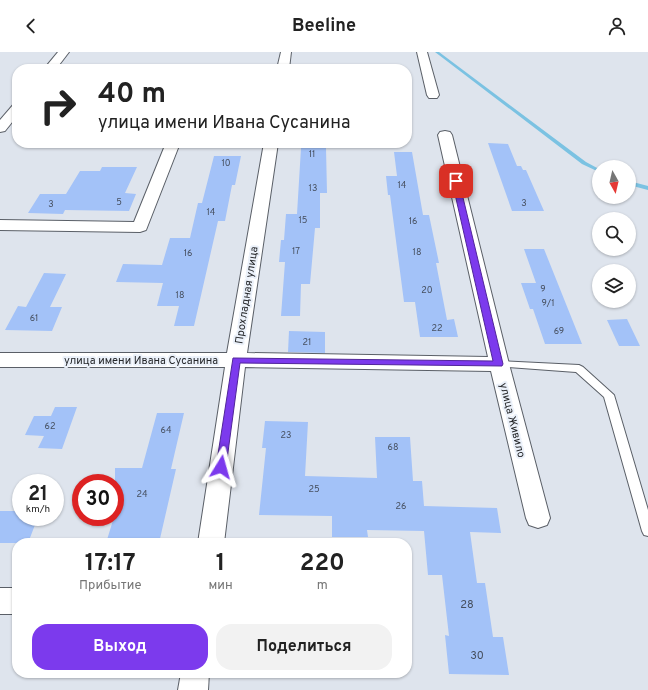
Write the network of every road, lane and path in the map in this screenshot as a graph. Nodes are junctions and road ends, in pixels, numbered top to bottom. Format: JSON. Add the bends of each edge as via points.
{"nodes":[{"id":1,"x":64,"y":52,"type":"edge"},
{"id":2,"x":286,"y":52,"type":"edge"},
{"id":3,"x":422,"y":52,"type":"edge"},
{"id":4,"x":54,"y":64,"type":"edge"},
{"id":5,"x":284,"y":64,"type":"edge"},
{"id":6,"x":433,"y":95,"type":"dead end"},
{"id":7,"x":12,"y":114,"type":"edge"},
{"id":8,"x":0,"y":128,"type":"edge"},
{"id":9,"x":445,"y":135,"type":"dead end"},
{"id":10,"x":171,"y":148,"type":"edge"},
{"id":11,"x":270,"y":148,"type":"edge"},
{"id":12,"x":0,"y":225,"type":"edge"},
{"id":13,"x":0,"y":360,"type":"edge"},
{"id":14,"x":236,"y":360,"type":"junction"},
{"id":15,"x":499,"y":364,"type":"junction"},
{"id":16,"x":538,"y":518,"type":"dead end"},
{"id":17,"x":648,"y":531,"type":"edge"},
{"id":18,"x":212,"y":538,"type":"edge"},
{"id":19,"x":0,"y":601,"type":"edge"},
{"id":20,"x":12,"y":601,"type":"edge"},
{"id":21,"x":194,"y":678,"type":"edge"},
{"id":22,"x":193,"y":690,"type":"edge"}],
"edges":[{"from":1,"to":4,"type":"street"},
{"from":2,"to":5,"type":"street"},
{"from":3,"to":6,"type":"street"},
{"from":7,"to":8,"type":"street"},
{"from":9,"to":15,"type":"street","name":"улица Живило"},
{"from":10,"to":12,"type":"street","via":[[140,227]]},
{"from":11,"to":14,"type":"street","name":"Прохладная улица"},
{"from":13,"to":14,"type":"street","name":"улица имени Ивана Сусанина"},
{"from":14,"to":15,"type":"street","name":"улица имени Ивана Сусанина"},
{"from":14,"to":18,"type":"street","name":"Прохладная улица"},
{"from":15,"to":16,"type":"street","name":"улица Живило"},
{"from":15,"to":17,"type":"lane","via":[[579,369],[609,395]]},
{"from":19,"to":20,"type":"street"},
{"from":21,"to":22,"type":"street"}]}
